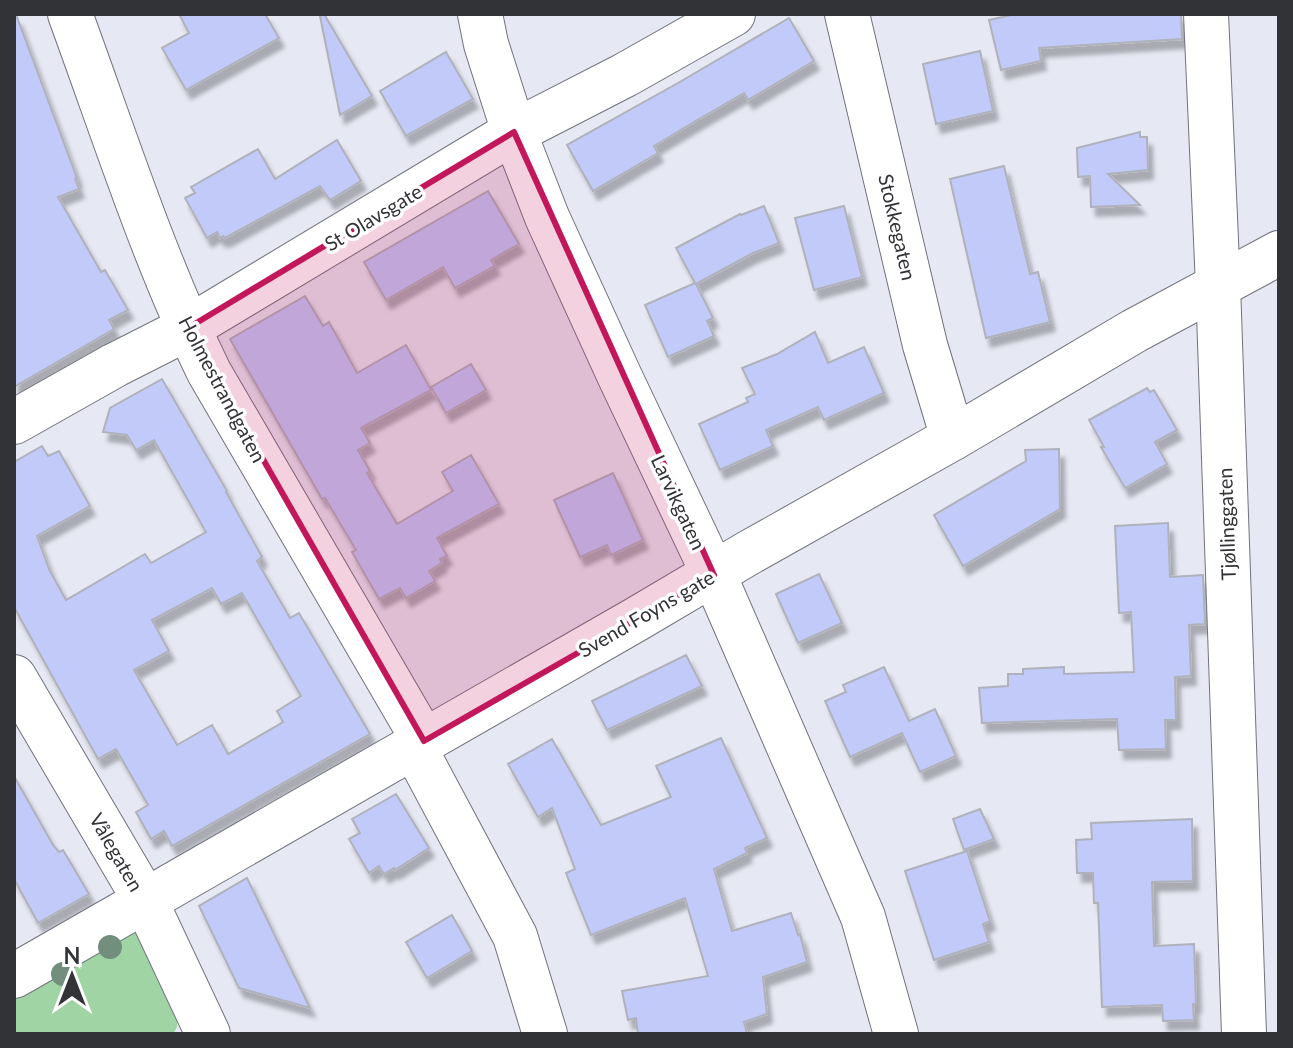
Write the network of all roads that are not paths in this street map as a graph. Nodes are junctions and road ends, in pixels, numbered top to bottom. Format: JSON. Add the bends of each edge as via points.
{"nodes":[{"id":1,"x":70,"y":14,"type":"edge"},
{"id":2,"x":480,"y":14,"type":"edge"},
{"id":3,"x":733,"y":14,"type":"edge"},
{"id":4,"x":847,"y":14,"type":"edge"},
{"id":5,"x":1206,"y":14,"type":"edge"},
{"id":6,"x":514,"y":132,"type":"junction"},
{"id":7,"x":1279,"y":253,"type":"edge"},
{"id":8,"x":1218,"y":285,"type":"junction"},
{"id":9,"x":188,"y":328,"type":"junction"},
{"id":10,"x":14,"y":422,"type":"edge"},
{"id":11,"x":953,"y":438,"type":"junction"},
{"id":12,"x":714,"y":575,"type":"junction"},
{"id":13,"x":14,"y":677,"type":"edge"},
{"id":14,"x":419,"y":744,"type":"junction"},
{"id":15,"x":145,"y":900,"type":"junction"},
{"id":16,"x":14,"y":976,"type":"edge"},
{"id":17,"x":208,"y":1034,"type":"edge"},
{"id":18,"x":545,"y":1034,"type":"edge"},
{"id":19,"x":896,"y":1034,"type":"edge"},
{"id":20,"x":1244,"y":1034,"type":"edge"}],
"edges":[{"from":1,"to":9,"type":"street","name":"Holmestrandgaten"},
{"from":2,"to":6,"type":"street","name":"Larvikgaten"},
{"from":3,"to":6,"type":"street","name":"St Olavsgate"},
{"from":4,"to":11,"type":"street","name":"Stokkegaten","via":[[925,345]]},
{"from":5,"to":8,"type":"street","name":"Tjøllinggaten"},
{"from":6,"to":9,"type":"street","name":"St Olavsgate"},
{"from":6,"to":12,"type":"street","name":"Larvikgaten","via":[[593,319]]},
{"from":7,"to":8,"type":"street","name":"Svend Foyns gate"},
{"from":8,"to":11,"type":"street","name":"Svend Foyns gate"},
{"from":8,"to":20,"type":"street","name":"Tjøllinggaten"},
{"from":9,"to":10,"type":"street","name":"St Olavsgate"},
{"from":9,"to":14,"type":"street","name":"Holmestrandgaten"},
{"from":11,"to":12,"type":"street","name":"Svend Foyns gate"},
{"from":12,"to":14,"type":"street","name":"Svend Foyns gate"},
{"from":12,"to":19,"type":"street","name":"Larvikgaten","via":[[863,917]]},
{"from":13,"to":15,"type":"street","name":"Vålegaten"},
{"from":14,"to":15,"type":"street","name":"Svend Foyns gate"},
{"from":14,"to":18,"type":"street","name":"Holmestrandgaten","via":[[515,936]]},
{"from":15,"to":16,"type":"street","name":"Svend Foyns gate"},
{"from":15,"to":17,"type":"street","name":"Vålegaten"}]}
